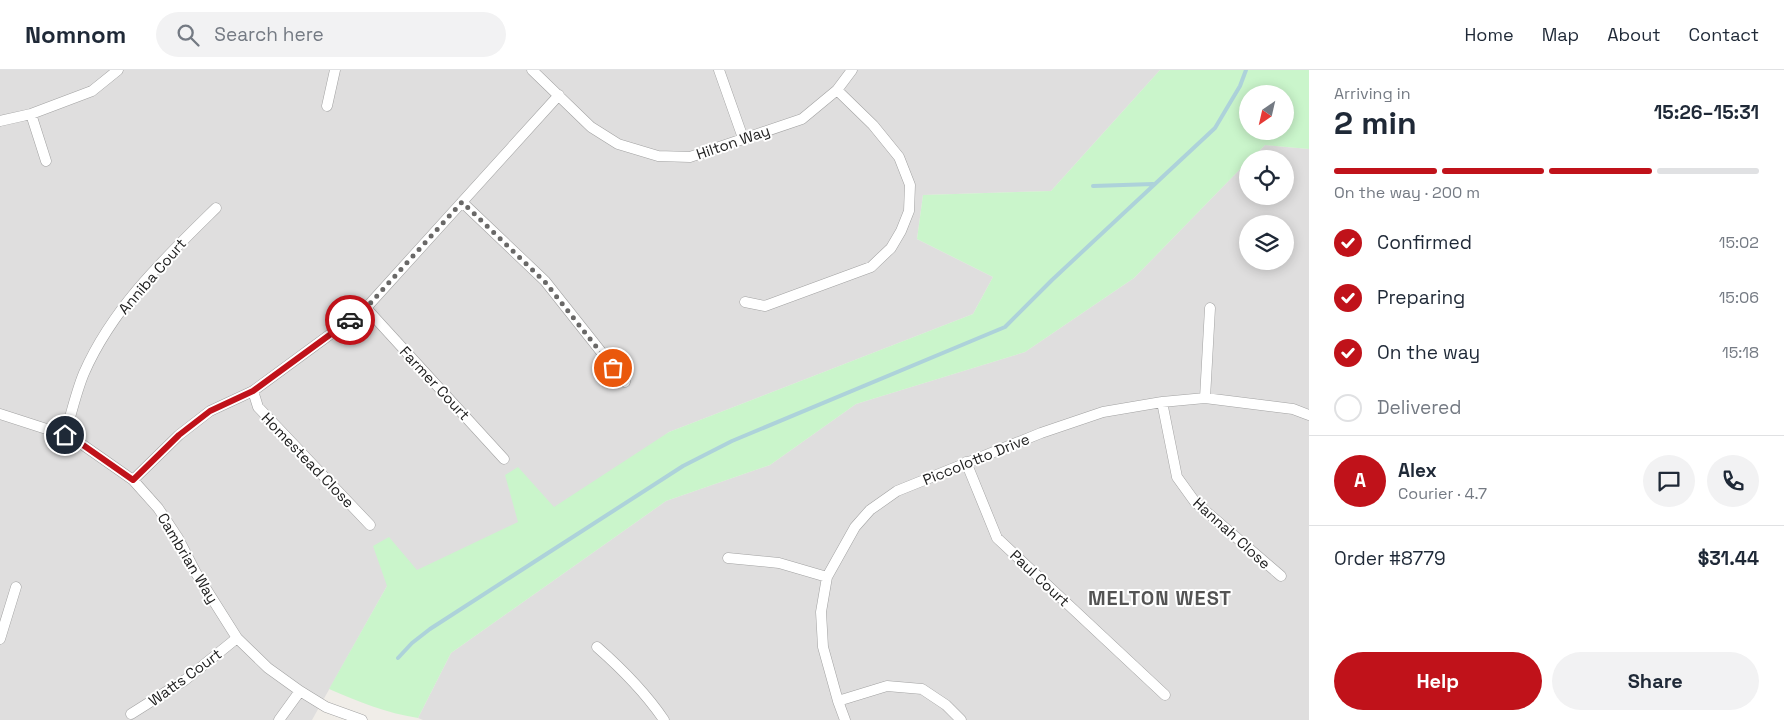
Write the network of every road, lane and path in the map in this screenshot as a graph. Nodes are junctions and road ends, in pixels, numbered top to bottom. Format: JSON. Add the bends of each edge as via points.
{"nodes":[{"id":1,"x":118,"y":70,"type":"edge"},
{"id":2,"x":335,"y":70,"type":"edge"},
{"id":3,"x":532,"y":70,"type":"edge"},
{"id":4,"x":719,"y":70,"type":"edge"},
{"id":5,"x":852,"y":70,"type":"edge"},
{"id":6,"x":837,"y":90,"type":"junction"},
{"id":7,"x":559,"y":95,"type":"junction"},
{"id":8,"x":327,"y":106,"type":"dead end"},
{"id":9,"x":31,"y":114,"type":"junction"},
{"id":10,"x":0,"y":121,"type":"edge"},
{"id":11,"x":742,"y":138,"type":"junction"},
{"id":12,"x":46,"y":162,"type":"dead end"},
{"id":13,"x":462,"y":202,"type":"junction"},
{"id":14,"x":216,"y":208,"type":"dead end"},
{"id":15,"x":745,"y":302,"type":"dead end"},
{"id":16,"x":366,"y":308,"type":"junction"},
{"id":17,"x":1210,"y":308,"type":"dead end"},
{"id":18,"x":625,"y":382,"type":"dead end"},
{"id":19,"x":253,"y":391,"type":"junction"},
{"id":20,"x":1205,"y":398,"type":"junction"},
{"id":21,"x":1162,"y":402,"type":"junction"},
{"id":22,"x":0,"y":414,"type":"edge"},
{"id":23,"x":1309,"y":415,"type":"edge"},
{"id":24,"x":65,"y":435,"type":"junction"},
{"id":25,"x":504,"y":458,"type":"dead end"},
{"id":26,"x":966,"y":462,"type":"junction"},
{"id":27,"x":133,"y":480,"type":"junction"},
{"id":28,"x":370,"y":524,"type":"dead end"},
{"id":29,"x":728,"y":558,"type":"dead end"},
{"id":30,"x":1281,"y":576,"type":"dead end"},
{"id":31,"x":827,"y":578,"type":"junction"},
{"id":32,"x":16,"y":587,"type":"dead end"},
{"id":33,"x":236,"y":638,"type":"junction"},
{"id":34,"x":0,"y":639,"type":"edge"},
{"id":35,"x":597,"y":647,"type":"dead end"},
{"id":36,"x":300,"y":692,"type":"junction"},
{"id":37,"x":1165,"y":694,"type":"dead end"},
{"id":38,"x":838,"y":701,"type":"junction"},
{"id":39,"x":132,"y":714,"type":"dead end"},
{"id":40,"x":279,"y":720,"type":"edge"},
{"id":41,"x":362,"y":720,"type":"edge"},
{"id":42,"x":664,"y":720,"type":"edge"},
{"id":43,"x":845,"y":720,"type":"edge"},
{"id":44,"x":962,"y":720,"type":"edge"}],
"edges":[{"from":1,"to":9,"type":"street","via":[[92,91]]},
{"from":2,"to":8,"type":"street"},
{"from":3,"to":7,"type":"street","name":"Hilton Way"},
{"from":4,"to":11,"type":"street"},
{"from":5,"to":6,"type":"street","name":"Hilton Way"},
{"from":6,"to":11,"type":"street","name":"Hilton Way","via":[[802,119]]},
{"from":6,"to":15,"type":"street","via":[[873,125],[899,157],[910,185],[909,210],[900,232],[891,248],[871,267],[765,306]]},
{"from":7,"to":11,"type":"street","name":"Hilton Way","via":[[591,127],[618,144],[658,156],[690,157]]},
{"from":7,"to":13,"type":"street"},
{"from":9,"to":10,"type":"street"},
{"from":9,"to":12,"type":"street"},
{"from":13,"to":16,"type":"street"},
{"from":13,"to":18,"type":"street","via":[[545,282]]},
{"from":14,"to":24,"type":"street","name":"Anniba Court","via":[[130,297],[110,326],[84,374]]},
{"from":16,"to":19,"type":"street"},
{"from":16,"to":25,"type":"street","name":"Farmer Court"},
{"from":17,"to":20,"type":"street"},
{"from":19,"to":27,"type":"street","via":[[210,411],[179,435]]},
{"from":19,"to":28,"type":"street","name":"Homestead Close","via":[[258,407]]},
{"from":20,"to":21,"type":"street","name":"Piccolotto Drive"},
{"from":20,"to":23,"type":"street","name":"Piccolotto Drive","via":[[1293,409]]},
{"from":21,"to":26,"type":"street","name":"Piccolotto Drive","via":[[1103,412]]},
{"from":21,"to":30,"type":"street","name":"Hannah Close","via":[[1177,477],[1195,502]]},
{"from":22,"to":24,"type":"street","name":"Cambrian Way"},
{"from":24,"to":27,"type":"street","name":"Cambrian Way"},
{"from":26,"to":31,"type":"street","name":"Piccolotto Drive","via":[[898,491],[870,510],[855,527]]},
{"from":26,"to":37,"type":"street","name":"Paul Court","via":[[997,538]]},
{"from":27,"to":33,"type":"street","name":"Cambrian Way","via":[[158,508],[178,538]]},
{"from":29,"to":31,"type":"street","via":[[779,563]]},
{"from":31,"to":38,"type":"street","name":"Piccolotto Drive","via":[[820,612],[823,648]]},
{"from":32,"to":34,"type":"street"},
{"from":33,"to":36,"type":"street","name":"Cambrian Way"},
{"from":33,"to":39,"type":"street","name":"Watts Court","via":[[185,680]]},
{"from":35,"to":42,"type":"street","via":[[625,672]]},
{"from":36,"to":40,"type":"street"},
{"from":36,"to":41,"type":"street","name":"Cambrian Way","via":[[326,707]]},
{"from":38,"to":43,"type":"street","name":"Piccolotto Drive"},
{"from":38,"to":44,"type":"street","via":[[887,686],[922,689]]}]}
